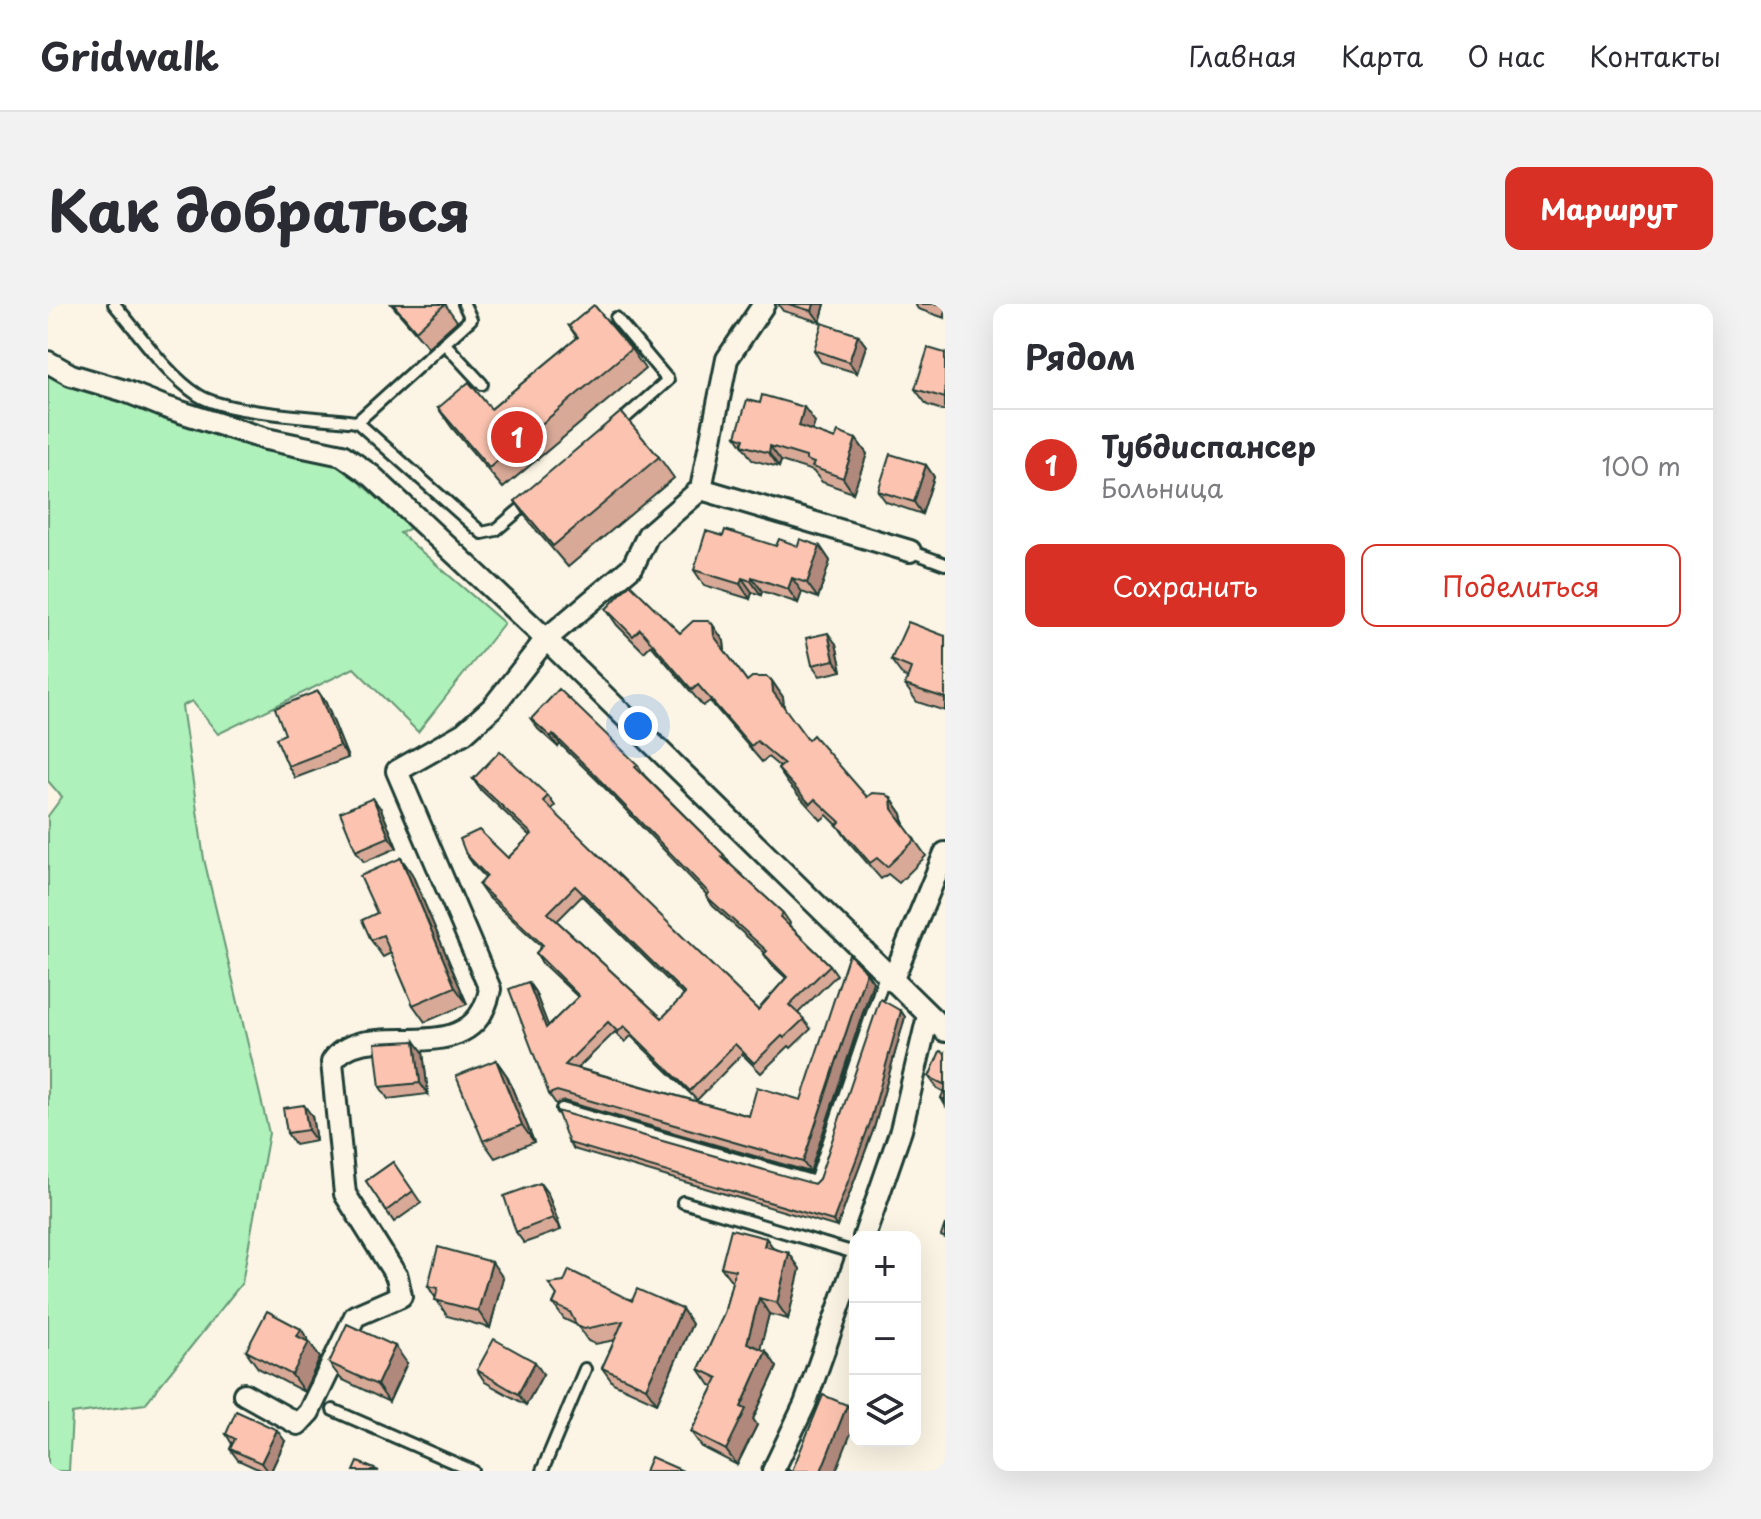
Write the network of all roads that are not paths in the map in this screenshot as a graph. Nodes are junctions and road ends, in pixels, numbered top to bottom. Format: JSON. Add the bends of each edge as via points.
{"nodes":[{"id":1,"x":114,"y":304,"type":"edge"},
{"id":2,"x":464,"y":304,"type":"edge"},
{"id":3,"x":764,"y":304,"type":"edge"},
{"id":4,"x":616,"y":318,"type":"dead end"},
{"id":5,"x":444,"y":343,"type":"junction"},
{"id":6,"x":48,"y":362,"type":"edge"},
{"id":7,"x":482,"y":384,"type":"dead end"},
{"id":8,"x":357,"y":422,"type":"junction"},
{"id":9,"x":611,"y":430,"type":"edge"},
{"id":10,"x":701,"y":489,"type":"junction"},
{"id":11,"x":542,"y":490,"type":"edge"},
{"id":12,"x":910,"y":551,"type":"joint"},
{"id":13,"x":945,"y":564,"type":"edge"},
{"id":14,"x":546,"y":639,"type":"junction"},
{"id":15,"x":945,"y":853,"type":"edge"},
{"id":16,"x":888,"y":978,"type":"junction"},
{"id":17,"x":928,"y":1016,"type":"junction"},
{"id":18,"x":945,"y":1031,"type":"edge"},
{"id":19,"x":562,"y":1109,"type":"edge"},
{"id":20,"x":683,"y":1202,"type":"dead end"},
{"id":21,"x":866,"y":1231,"type":"edge"},
{"id":22,"x":849,"y":1251,"type":"edge"},
{"id":23,"x":849,"y":1279,"type":"edge"},
{"id":24,"x":585,"y":1369,"type":"dead end"},
{"id":25,"x":244,"y":1394,"type":"dead end"},
{"id":26,"x":333,"y":1410,"type":"dead end"},
{"id":27,"x":473,"y":1471,"type":"edge"},
{"id":28,"x":542,"y":1471,"type":"edge"},
{"id":29,"x":773,"y":1471,"type":"edge"}],
"edges":[{"from":1,"to":8,"type":"lane","via":[[182,383],[201,397]]},
{"from":2,"to":5,"type":"lane","via":[[471,319]]},
{"from":3,"to":10,"type":"street","via":[[727,359]]},
{"from":4,"to":9,"type":"lane","via":[[668,380]]},
{"from":5,"to":7,"type":"lane"},
{"from":5,"to":8,"type":"lane"},
{"from":6,"to":14,"type":"street","via":[[179,412],[342,455],[372,476]]},
{"from":8,"to":11,"type":"lane","via":[[482,533],[496,530]]},
{"from":10,"to":12,"type":"street"},
{"from":10,"to":14,"type":"street","via":[[648,535],[633,566]]},
{"from":12,"to":13,"type":"lane"},
{"from":14,"to":16,"type":"street"},
{"from":14,"to":25,"type":"street","via":[[492,708],[464,733],[397,771],[490,989],[486,1011],[452,1034],[418,1042],[358,1043],[340,1050],[332,1062],[345,1194],[397,1277],[401,1296],[355,1316],[309,1412],[298,1424]]},
{"from":15,"to":16,"type":"street"},
{"from":16,"to":17,"type":"street"},
{"from":16,"to":19,"type":"lane","via":[[815,1182]]},
{"from":17,"to":18,"type":"street"},
{"from":17,"to":21,"type":"street","via":[[901,1130]]},
{"from":20,"to":22,"type":"lane"},
{"from":23,"to":29,"type":"street","via":[[805,1404]]},
{"from":24,"to":28,"type":"lane"},
{"from":26,"to":27,"type":"lane"}]}
